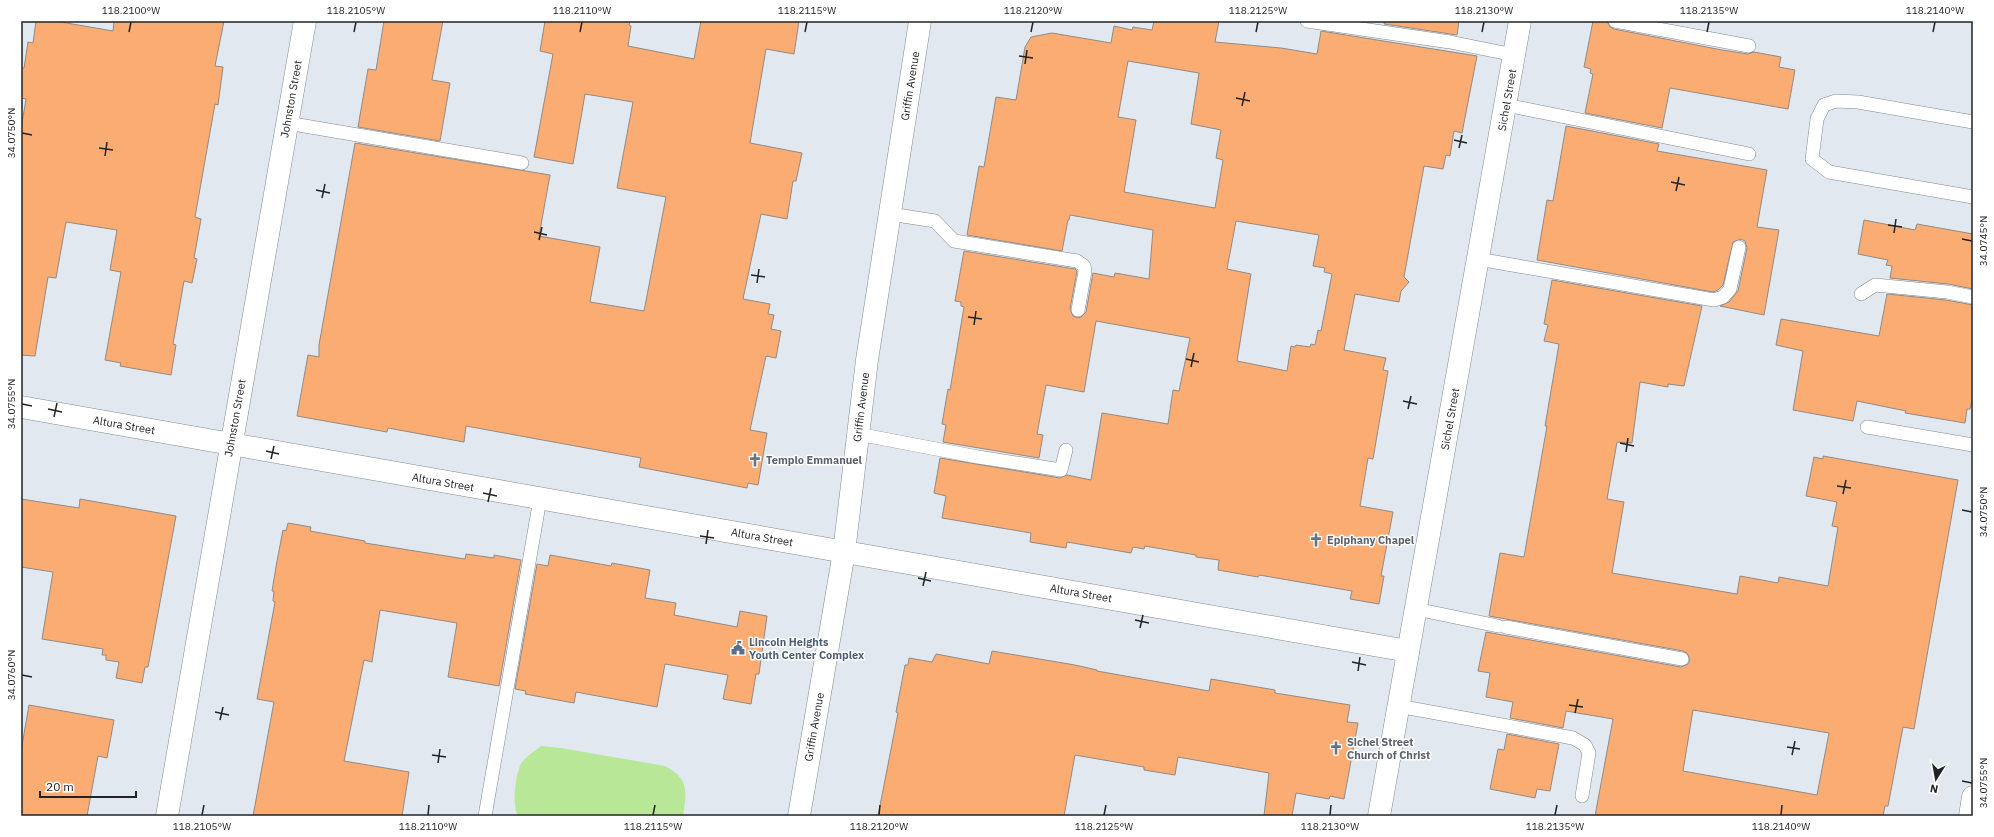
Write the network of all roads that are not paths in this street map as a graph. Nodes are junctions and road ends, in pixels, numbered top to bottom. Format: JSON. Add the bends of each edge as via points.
{"nodes":[{"id":1,"x":305,"y":21,"type":"edge"},
{"id":2,"x":920,"y":21,"type":"edge"},
{"id":3,"x":1307,"y":21,"type":"edge"},
{"id":4,"x":1520,"y":21,"type":"edge"},
{"id":5,"x":1615,"y":21,"type":"edge"},
{"id":6,"x":1749,"y":46,"type":"dead end"},
{"id":7,"x":1514,"y":55,"type":"junction"},
{"id":8,"x":1506,"y":105,"type":"junction"},
{"id":9,"x":1973,"y":122,"type":"edge"},
{"id":10,"x":287,"y":123,"type":"junction"},
{"id":11,"x":1749,"y":154,"type":"dead end"},
{"id":12,"x":522,"y":163,"type":"dead end"},
{"id":13,"x":1973,"y":197,"type":"edge"},
{"id":14,"x":890,"y":214,"type":"junction"},
{"id":15,"x":1739,"y":246,"type":"dead end"},
{"id":16,"x":1478,"y":259,"type":"junction"},
{"id":17,"x":1861,"y":294,"type":"dead end"},
{"id":18,"x":1973,"y":297,"type":"edge"},
{"id":19,"x":1078,"y":310,"type":"dead end"},
{"id":20,"x":21,"y":407,"type":"edge"},
{"id":21,"x":1867,"y":427,"type":"dead end"},
{"id":22,"x":858,"y":434,"type":"junction"},
{"id":23,"x":231,"y":444,"type":"junction"},
{"id":24,"x":1973,"y":445,"type":"edge"},
{"id":25,"x":1066,"y":450,"type":"dead end"},
{"id":26,"x":540,"y":499,"type":"junction"},
{"id":27,"x":844,"y":552,"type":"junction"},
{"id":28,"x":1416,"y":609,"type":"junction"},
{"id":29,"x":1408,"y":650,"type":"junction"},
{"id":30,"x":1682,"y":659,"type":"dead end"},
{"id":31,"x":1398,"y":706,"type":"junction"},
{"id":32,"x":1582,"y":796,"type":"dead end"},
{"id":33,"x":1973,"y":797,"type":"edge"},
{"id":34,"x":167,"y":816,"type":"edge"},
{"id":35,"x":485,"y":816,"type":"edge"},
{"id":36,"x":799,"y":816,"type":"edge"},
{"id":37,"x":1379,"y":816,"type":"edge"},
{"id":38,"x":1970,"y":816,"type":"edge"}],
"edges":[{"from":1,"to":10,"type":"street","name":"Johnston Street"},
{"from":2,"to":14,"type":"street","name":"Griffin Avenue"},
{"from":3,"to":7,"type":"lane","via":[[1450,42]]},
{"from":4,"to":7,"type":"street","name":"Sichel Street"},
{"from":5,"to":6,"type":"lane"},
{"from":7,"to":8,"type":"street","name":"Sichel Street"},
{"from":8,"to":11,"type":"lane"},
{"from":8,"to":16,"type":"street","name":"Sichel Street"},
{"from":9,"to":13,"type":"lane","via":[[1858,102],[1836,101],[1824,105],[1818,119],[1812,159],[1829,172]]},
{"from":10,"to":12,"type":"lane"},
{"from":10,"to":23,"type":"street","name":"Johnston Street"},
{"from":14,"to":19,"type":"lane","via":[[934,221],[954,241],[1077,261],[1084,266]]},
{"from":14,"to":22,"type":"street","name":"Griffin Avenue"},
{"from":15,"to":16,"type":"lane","via":[[1730,289],[1723,297],[1714,300]]},
{"from":16,"to":28,"type":"street","name":"Sichel Street"},
{"from":17,"to":18,"type":"lane","via":[[1875,286],[1947,292]]},
{"from":20,"to":23,"type":"street","name":"Altura Street"},
{"from":21,"to":24,"type":"lane"},
{"from":22,"to":25,"type":"lane","via":[[1061,470]]},
{"from":22,"to":27,"type":"street","name":"Griffin Avenue"},
{"from":23,"to":26,"type":"street","name":"Altura Street"},
{"from":23,"to":34,"type":"street","name":"Johnston Street"},
{"from":26,"to":27,"type":"street","name":"Altura Street"},
{"from":26,"to":35,"type":"lane"},
{"from":27,"to":29,"type":"street","name":"Altura Street"},
{"from":27,"to":36,"type":"street","name":"Griffin Avenue"},
{"from":28,"to":29,"type":"street","name":"Sichel Street"},
{"from":28,"to":30,"type":"lane"},
{"from":29,"to":31,"type":"street","name":"Sichel Street"},
{"from":31,"to":32,"type":"lane","via":[[1573,738],[1585,745],[1589,753]]},
{"from":31,"to":37,"type":"street","name":"Sichel Street"},
{"from":33,"to":38,"type":"street"}]}
